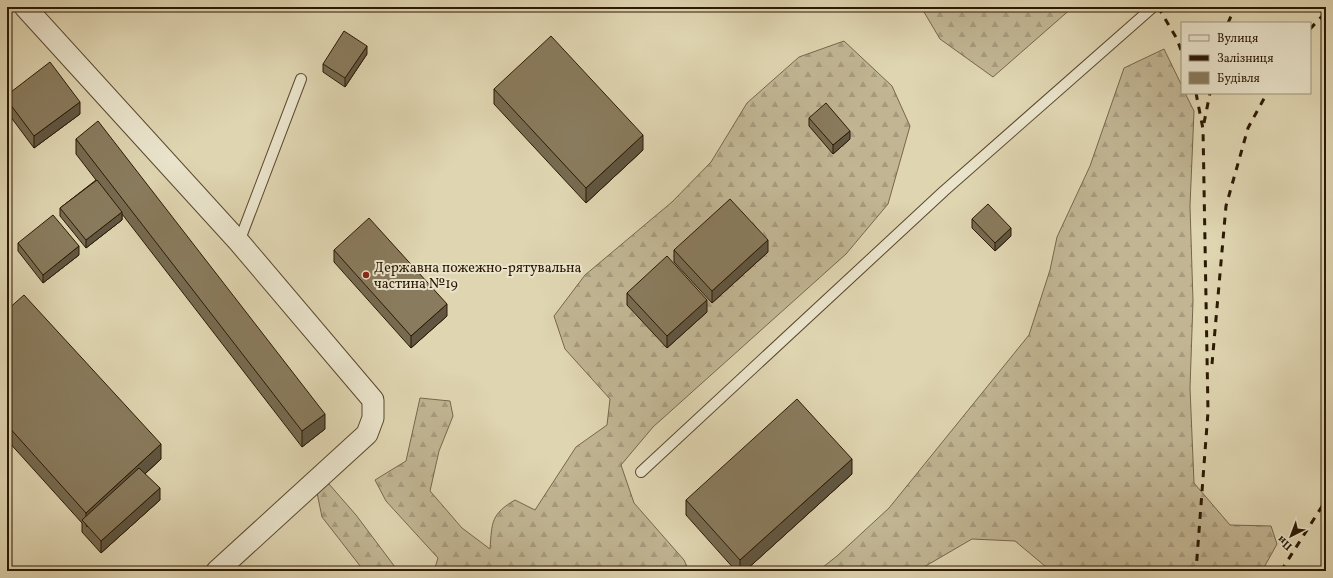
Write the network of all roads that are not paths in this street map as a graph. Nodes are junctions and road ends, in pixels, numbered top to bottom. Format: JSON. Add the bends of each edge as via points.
{"nodes":[{"id":1,"x":25,"y":7,"type":"edge"},
{"id":2,"x":1153,"y":7,"type":"edge"},
{"id":3,"x":301,"y":79,"type":"dead end"},
{"id":4,"x":239,"y":242,"type":"junction"},
{"id":5,"x":641,"y":472,"type":"dead end"},
{"id":6,"x":217,"y":571,"type":"edge"}],
"edges":[{"from":1,"to":4,"type":"street"},
{"from":2,"to":5,"type":"lane","via":[[944,192]]},
{"from":3,"to":4,"type":"lane"},
{"from":4,"to":6,"type":"street","via":[[373,400],[373,418],[367,434]]}]}
